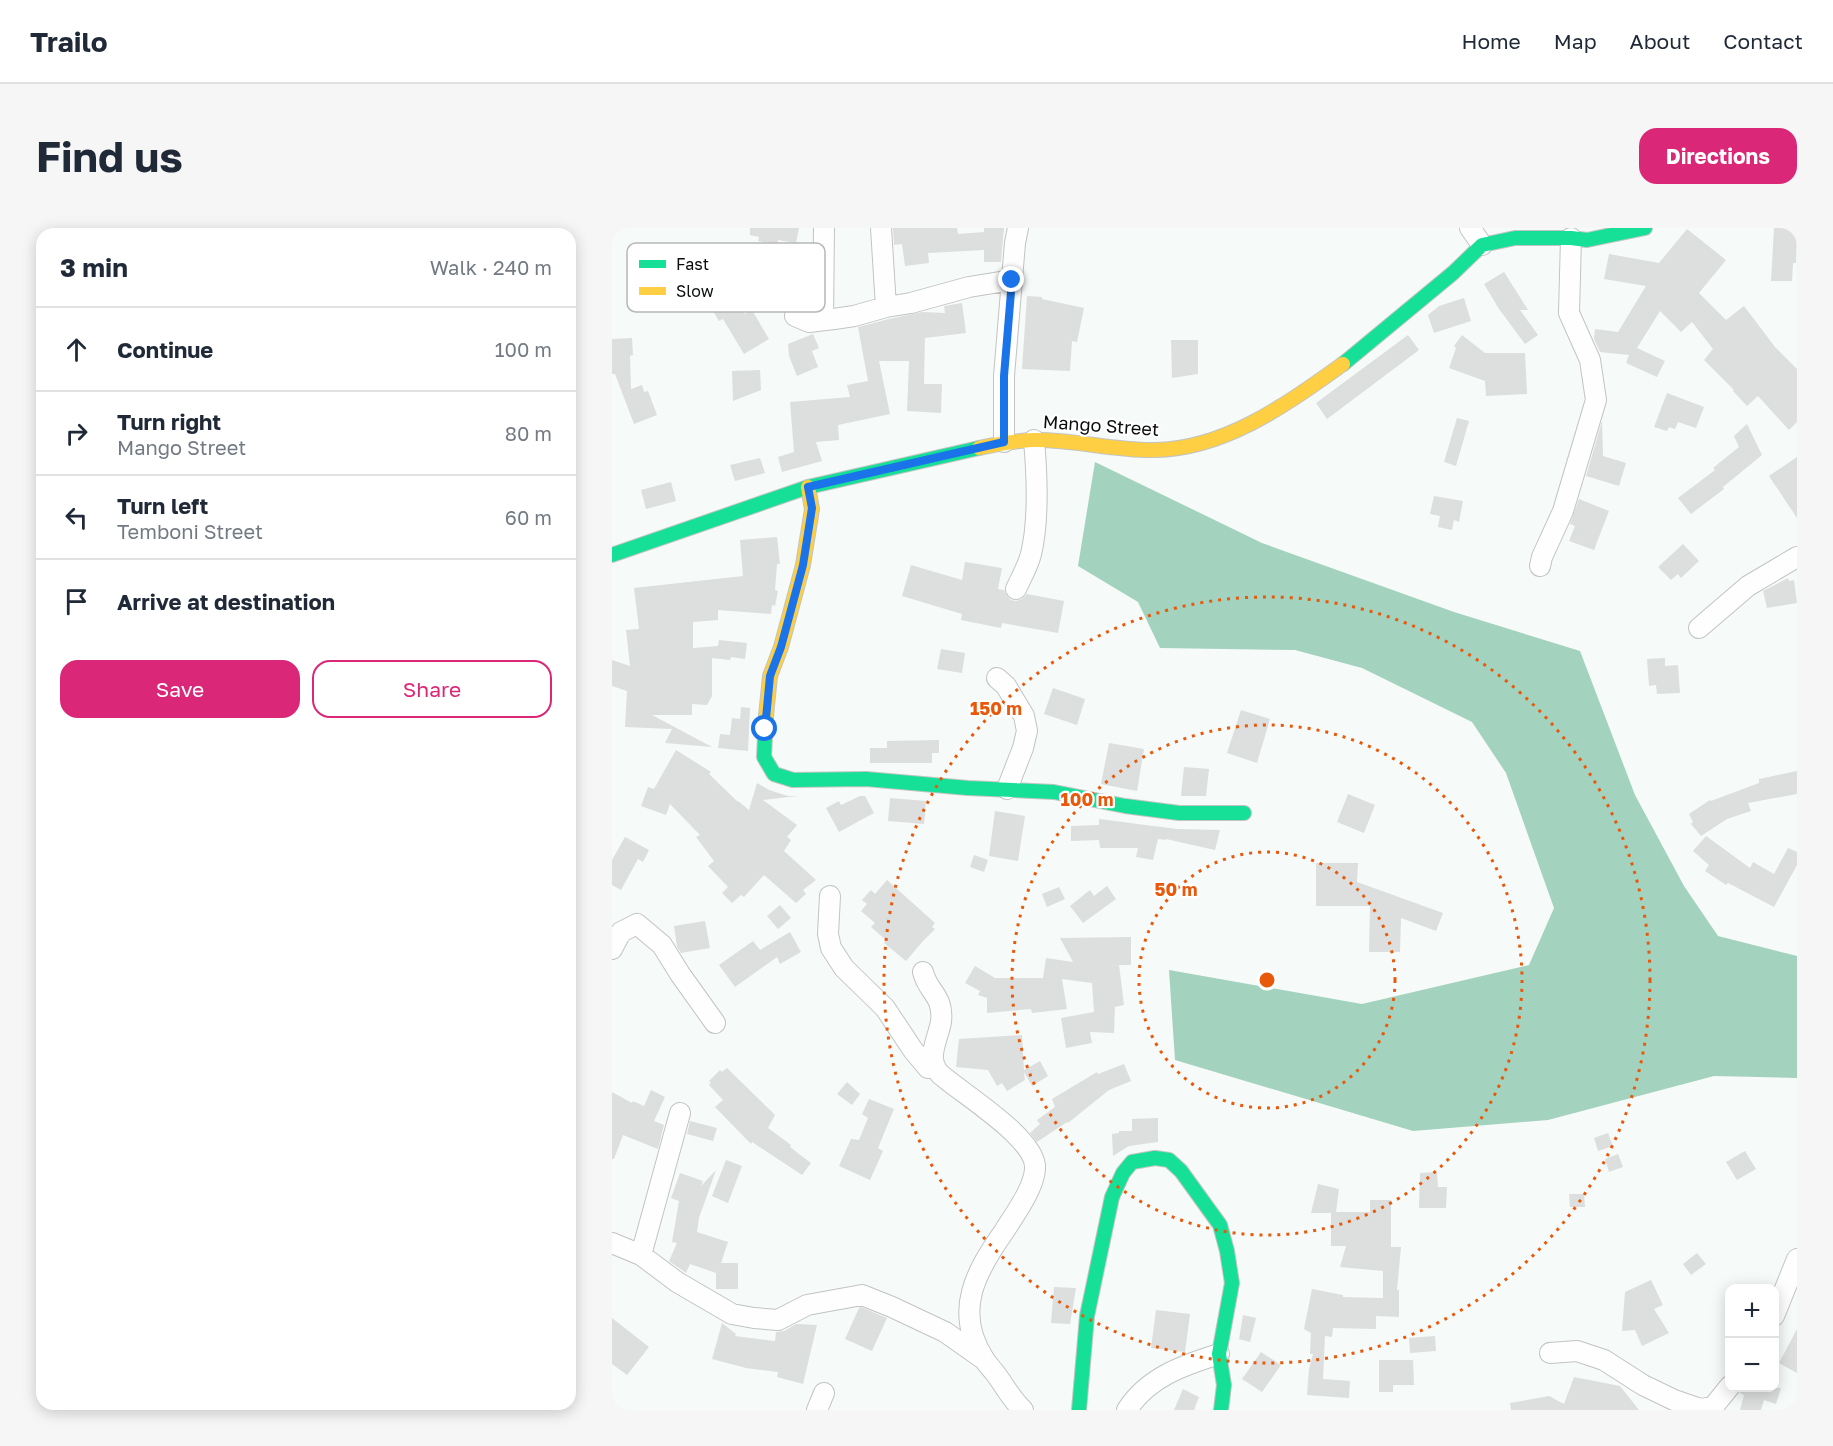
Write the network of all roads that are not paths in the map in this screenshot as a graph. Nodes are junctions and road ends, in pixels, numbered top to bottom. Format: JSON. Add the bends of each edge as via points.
{"nodes":[{"id":1,"x":824,"y":228,"type":"edge"},
{"id":2,"x":881,"y":228,"type":"edge"},
{"id":3,"x":1018,"y":228,"type":"edge"},
{"id":4,"x":1470,"y":228,"type":"edge"},
{"id":5,"x":1645,"y":228,"type":"edge"},
{"id":6,"x":1582,"y":236,"type":"edge"},
{"id":7,"x":824,"y":243,"type":"edge"},
{"id":8,"x":1482,"y":245,"type":"junction"},
{"id":9,"x":1012,"y":280,"type":"junction"},
{"id":10,"x":886,"y":307,"type":"junction"},
{"id":11,"x":823,"y":312,"type":"edge"},
{"id":12,"x":795,"y":316,"type":"dead end"},
{"id":13,"x":823,"y":320,"type":"junction"},
{"id":14,"x":1034,"y":440,"type":"junction"},
{"id":15,"x":1004,"y":442,"type":"junction"},
{"id":16,"x":808,"y":487,"type":"junction"},
{"id":17,"x":612,"y":555,"type":"edge"},
{"id":18,"x":1797,"y":557,"type":"edge"},
{"id":19,"x":1540,"y":566,"type":"dead end"},
{"id":20,"x":1016,"y":589,"type":"dead end"},
{"id":21,"x":1699,"y":628,"type":"dead end"},
{"id":22,"x":997,"y":678,"type":"dead end"},
{"id":23,"x":1007,"y":789,"type":"junction"},
{"id":24,"x":1244,"y":813,"type":"dead end"},
{"id":25,"x":830,"y":896,"type":"dead end"},
{"id":26,"x":612,"y":949,"type":"edge"},
{"id":27,"x":923,"y":972,"type":"dead end"},
{"id":28,"x":715,"y":1023,"type":"dead end"},
{"id":29,"x":928,"y":1068,"type":"dead end"},
{"id":30,"x":681,"y":1113,"type":"dead end"},
{"id":31,"x":612,"y":1243,"type":"edge"},
{"id":32,"x":641,"y":1255,"type":"junction"},
{"id":33,"x":1797,"y":1259,"type":"edge"},
{"id":34,"x":1779,"y":1304,"type":"edge"},
{"id":35,"x":1550,"y":1353,"type":"dead end"},
{"id":36,"x":1219,"y":1354,"type":"junction"},
{"id":37,"x":984,"y":1359,"type":"junction"},
{"id":38,"x":1725,"y":1392,"type":"edge"},
{"id":39,"x":1023,"y":1410,"type":"edge"},
{"id":40,"x":1078,"y":1410,"type":"edge"},
{"id":41,"x":1127,"y":1410,"type":"edge"},
{"id":42,"x":1221,"y":1410,"type":"edge"}],
"edges":[{"from":1,"to":7,"type":"street"},
{"from":2,"to":10,"type":"street"},
{"from":3,"to":9,"type":"street"},
{"from":4,"to":8,"type":"street"},
{"from":5,"to":6,"type":"street"},
{"from":6,"to":8,"type":"street","via":[[1515,238]]},
{"from":6,"to":19,"type":"street","via":[[1569,313],[1590,360],[1596,400],[1563,511]]},
{"from":8,"to":14,"type":"street","name":"Mango Street","via":[[1347,361],[1299,395],[1232,433],[1156,450]]},
{"from":9,"to":10,"type":"street"},
{"from":9,"to":15,"type":"street","via":[[1004,376]]},
{"from":10,"to":13,"type":"street"},
{"from":11,"to":13,"type":"street"},
{"from":12,"to":13,"type":"street","via":[[809,322]]},
{"from":14,"to":15,"type":"street","name":"Mango Street"},
{"from":14,"to":20,"type":"street","via":[[1034,535],[1031,556]]},
{"from":15,"to":16,"type":"street","name":"Mango Street"},
{"from":16,"to":17,"type":"street","name":"Mango Street"},
{"from":16,"to":23,"type":"street","via":[[812,508],[803,565],[770,676],[764,758],[774,774],[793,780],[866,779]]},
{"from":18,"to":21,"type":"street","via":[[1748,586]]},
{"from":22,"to":23,"type":"street","via":[[1024,716],[1027,731]]},
{"from":23,"to":24,"type":"street","via":[[1054,792],[1179,813]]},
{"from":25,"to":29,"type":"street","via":[[831,948],[844,968],[885,1008]]},
{"from":26,"to":28,"type":"street","via":[[621,932],[637,924],[662,945]]},
{"from":27,"to":37,"type":"street","via":[[925,981],[937,994],[940,1008],[941,1021],[932,1059],[938,1072],[1004,1124],[1022,1142],[1036,1167],[1027,1192],[979,1270],[970,1297],[972,1335]]},
{"from":30,"to":32,"type":"street"},
{"from":31,"to":32,"type":"street"},
{"from":32,"to":37,"type":"street","via":[[676,1282],[732,1314],[778,1320],[807,1305],[862,1295],[945,1332]]},
{"from":33,"to":34,"type":"street"},
{"from":35,"to":38,"type":"street","via":[[1577,1351],[1604,1360],[1642,1385],[1700,1409],[1713,1407]]},
{"from":36,"to":40,"type":"street","via":[[1232,1283],[1220,1225],[1169,1160],[1132,1162],[1112,1197],[1092,1285]]},
{"from":36,"to":41,"type":"street","via":[[1185,1364],[1152,1383]]},
{"from":36,"to":42,"type":"street","via":[[1224,1385]]},
{"from":37,"to":39,"type":"street"}]}
